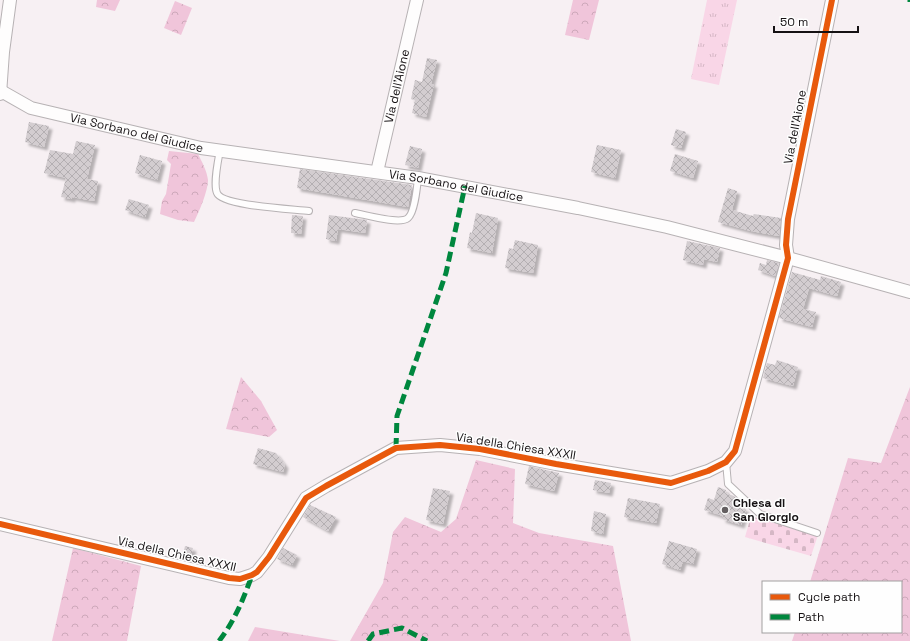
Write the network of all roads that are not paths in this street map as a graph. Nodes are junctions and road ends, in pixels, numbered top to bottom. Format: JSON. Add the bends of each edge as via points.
{"nodes":[{"id":1,"x":9,"y":0,"type":"edge"},
{"id":2,"x":417,"y":0,"type":"edge"},
{"id":3,"x":832,"y":0,"type":"edge"},
{"id":4,"x":2,"y":52,"type":"edge"},
{"id":5,"x":0,"y":92,"type":"edge"},
{"id":6,"x":220,"y":150,"type":"junction"},
{"id":7,"x":377,"y":172,"type":"junction"},
{"id":8,"x":418,"y":178,"type":"junction"},
{"id":9,"x":309,"y":211,"type":"dead end"},
{"id":10,"x":355,"y":213,"type":"dead end"},
{"id":11,"x":788,"y":258,"type":"junction"},
{"id":12,"x":910,"y":292,"type":"edge"},
{"id":13,"x":726,"y":462,"type":"junction"},
{"id":14,"x":0,"y":524,"type":"edge"},
{"id":15,"x":817,"y":533,"type":"dead end"}],
"edges":[{"from":1,"to":4,"type":"street"},
{"from":2,"to":7,"type":"street","name":"Via dell'Aione"},
{"from":3,"to":11,"type":"street","name":"Via dell'Aione","via":[[788,219]]},
{"from":4,"to":5,"type":"street"},
{"from":5,"to":6,"type":"street","name":"Via Sorbano del Giudice","via":[[31,108],[201,148]]},
{"from":6,"to":7,"type":"street","name":"Via Sorbano del Giudice"},
{"from":6,"to":9,"type":"lane","via":[[216,186],[221,199],[237,204]]},
{"from":7,"to":8,"type":"street","name":"Via Sorbano del Giudice"},
{"from":8,"to":10,"type":"lane","via":[[412,213],[408,218],[400,221]]},
{"from":8,"to":11,"type":"street","name":"Via Sorbano del Giudice","via":[[667,227]]},
{"from":11,"to":12,"type":"street","name":"Via Sorbano del Giudice"},
{"from":11,"to":13,"type":"street","via":[[735,451]]},
{"from":13,"to":14,"type":"street","name":"Via della Chiesa XXXII","via":[[671,483],[480,449],[440,445],[396,448],[306,498],[257,572],[240,579]]},
{"from":13,"to":15,"type":"lane","via":[[728,484],[760,514]]}]}
